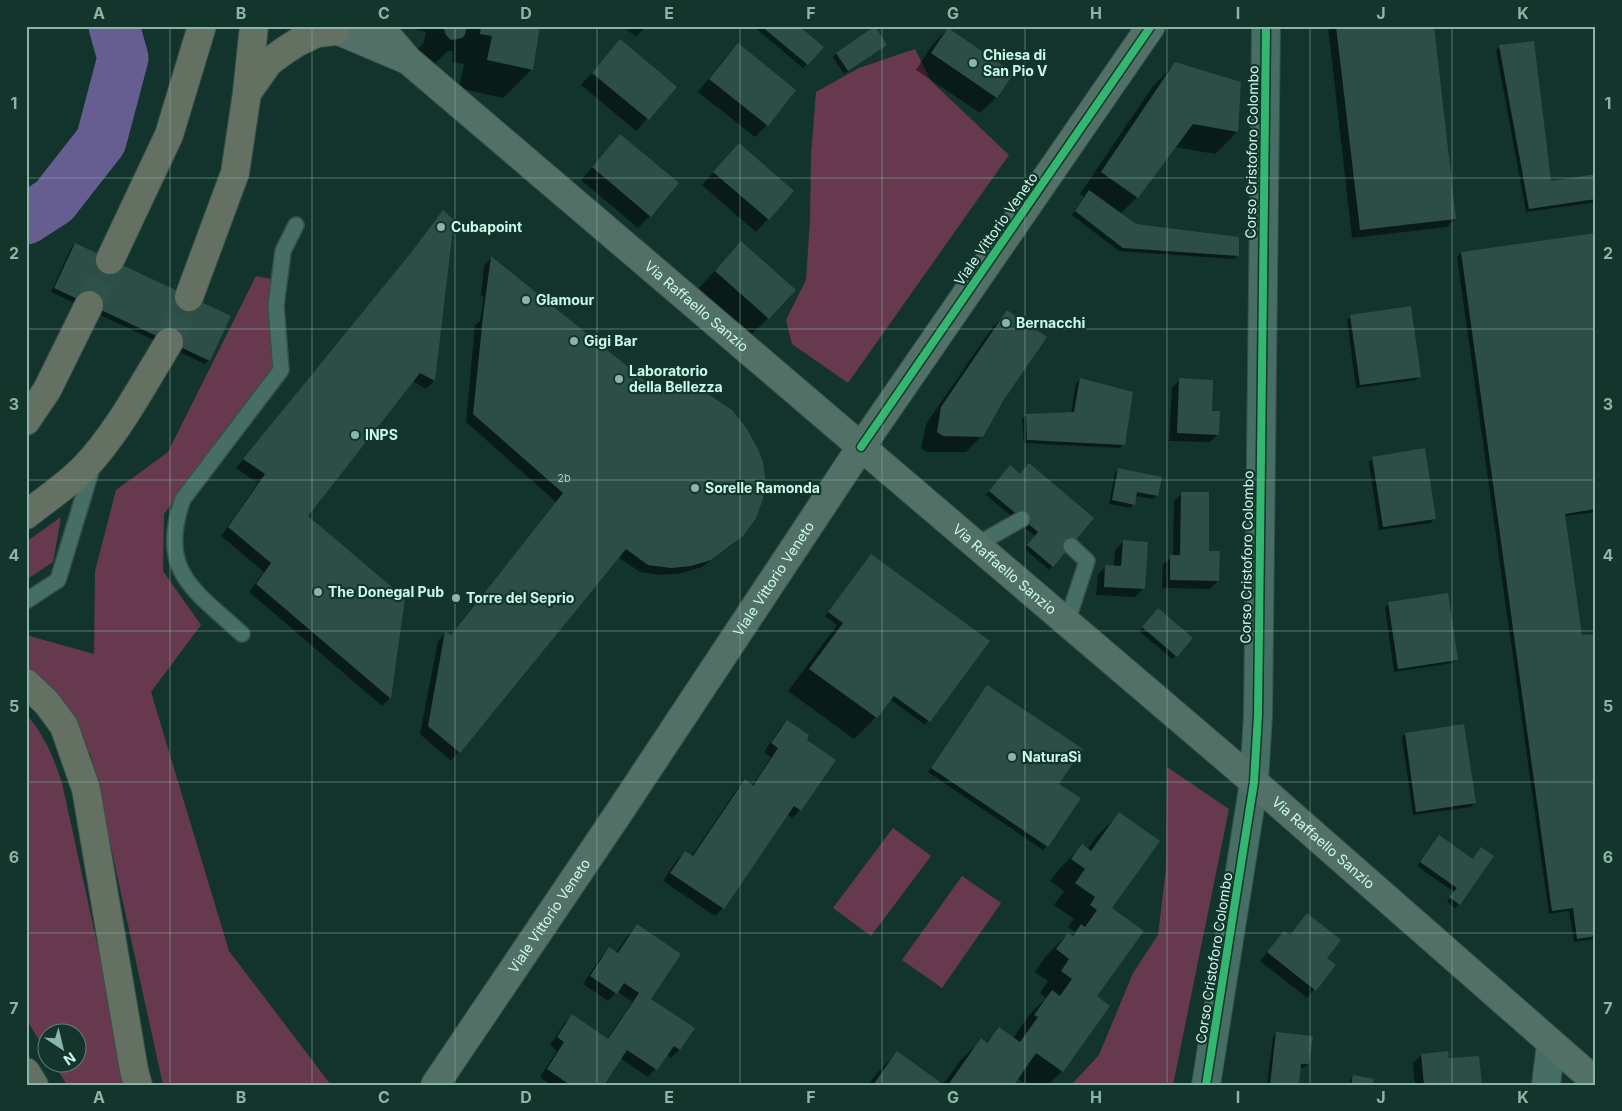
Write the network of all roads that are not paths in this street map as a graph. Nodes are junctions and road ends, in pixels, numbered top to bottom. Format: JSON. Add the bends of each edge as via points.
{"nodes":[{"id":1,"x":202,"y":26,"type":"edge"},
{"id":2,"x":254,"y":26,"type":"edge"},
{"id":3,"x":379,"y":26,"type":"edge"},
{"id":4,"x":1151,"y":26,"type":"edge"},
{"id":5,"x":1266,"y":26,"type":"edge"},
{"id":6,"x":332,"y":28,"type":"edge"},
{"id":7,"x":409,"y":61,"type":"junction"},
{"id":8,"x":247,"y":93,"type":"junction"},
{"id":9,"x":296,"y":225,"type":"dead end"},
{"id":10,"x":110,"y":260,"type":"tunnel mouth"},
{"id":11,"x":189,"y":297,"type":"tunnel mouth"},
{"id":12,"x":90,"y":305,"type":"tunnel mouth"},
{"id":13,"x":169,"y":342,"type":"tunnel mouth"},
{"id":14,"x":26,"y":421,"type":"edge"},
{"id":15,"x":861,"y":447,"type":"junction"},
{"id":16,"x":97,"y":453,"type":"junction"},
{"id":17,"x":26,"y":515,"type":"edge"},
{"id":18,"x":1022,"y":519,"type":"dead end"},
{"id":19,"x":976,"y":545,"type":"junction"},
{"id":20,"x":1071,"y":546,"type":"dead end"},
{"id":21,"x":26,"y":602,"type":"edge"},
{"id":22,"x":1067,"y":622,"type":"junction"},
{"id":23,"x":242,"y":634,"type":"dead end"},
{"id":24,"x":26,"y":683,"type":"edge"},
{"id":25,"x":1254,"y":782,"type":"junction"},
{"id":26,"x":1551,"y":1044,"type":"junction"},
{"id":27,"x":26,"y":1072,"type":"edge"},
{"id":28,"x":1596,"y":1082,"type":"edge"},
{"id":29,"x":34,"y":1085,"type":"edge"},
{"id":30,"x":138,"y":1085,"type":"edge"},
{"id":31,"x":435,"y":1085,"type":"edge"},
{"id":32,"x":1206,"y":1085,"type":"edge"},
{"id":33,"x":1546,"y":1085,"type":"edge"}],
"edges":[{"from":1,"to":10,"type":"highway","via":[[168,135]]},
{"from":2,"to":8,"type":"highway"},
{"from":3,"to":7,"type":"main road","name":"Via Raffaello Sanzio"},
{"from":4,"to":15,"type":"main road","name":"Viale Vittorio Veneto"},
{"from":5,"to":25,"type":"street","name":"Corso Cristoforo Colombo","via":[[1258,715]]},
{"from":6,"to":7,"type":"main road","name":"Via Raffaello Sanzio"},
{"from":6,"to":8,"type":"highway","via":[[298,42],[269,62]]},
{"from":7,"to":15,"type":"main road","name":"Via Raffaello Sanzio"},
{"from":8,"to":11,"type":"highway","via":[[235,172]]},
{"from":9,"to":23,"type":"lane","via":[[283,251],[276,306],[281,370],[183,499],[176,518],[174,547],[179,569],[190,586]]},
{"from":12,"to":14,"type":"highway","via":[[47,390]]},
{"from":13,"to":16,"type":"highway"},
{"from":15,"to":19,"type":"main road","name":"Via Raffaello Sanzio"},
{"from":15,"to":31,"type":"main road","name":"Viale Vittorio Veneto"},
{"from":16,"to":17,"type":"highway","via":[[74,478]]},
{"from":16,"to":21,"type":"lane","via":[[58,580]]},
{"from":18,"to":19,"type":"lane"},
{"from":19,"to":22,"type":"main road","name":"Via Raffaello Sanzio"},
{"from":20,"to":22,"type":"lane","via":[[1087,561]]},
{"from":22,"to":25,"type":"main road","name":"Via Raffaello Sanzio"},
{"from":24,"to":30,"type":"highway","via":[[64,726],[86,788]]},
{"from":25,"to":26,"type":"main road","name":"Via Raffaello Sanzio"},
{"from":25,"to":32,"type":"street","name":"Corso Cristoforo Colombo"},
{"from":26,"to":28,"type":"main road","name":"Via Raffaello Sanzio"},
{"from":26,"to":33,"type":"street"},
{"from":27,"to":29,"type":"highway"}]}
